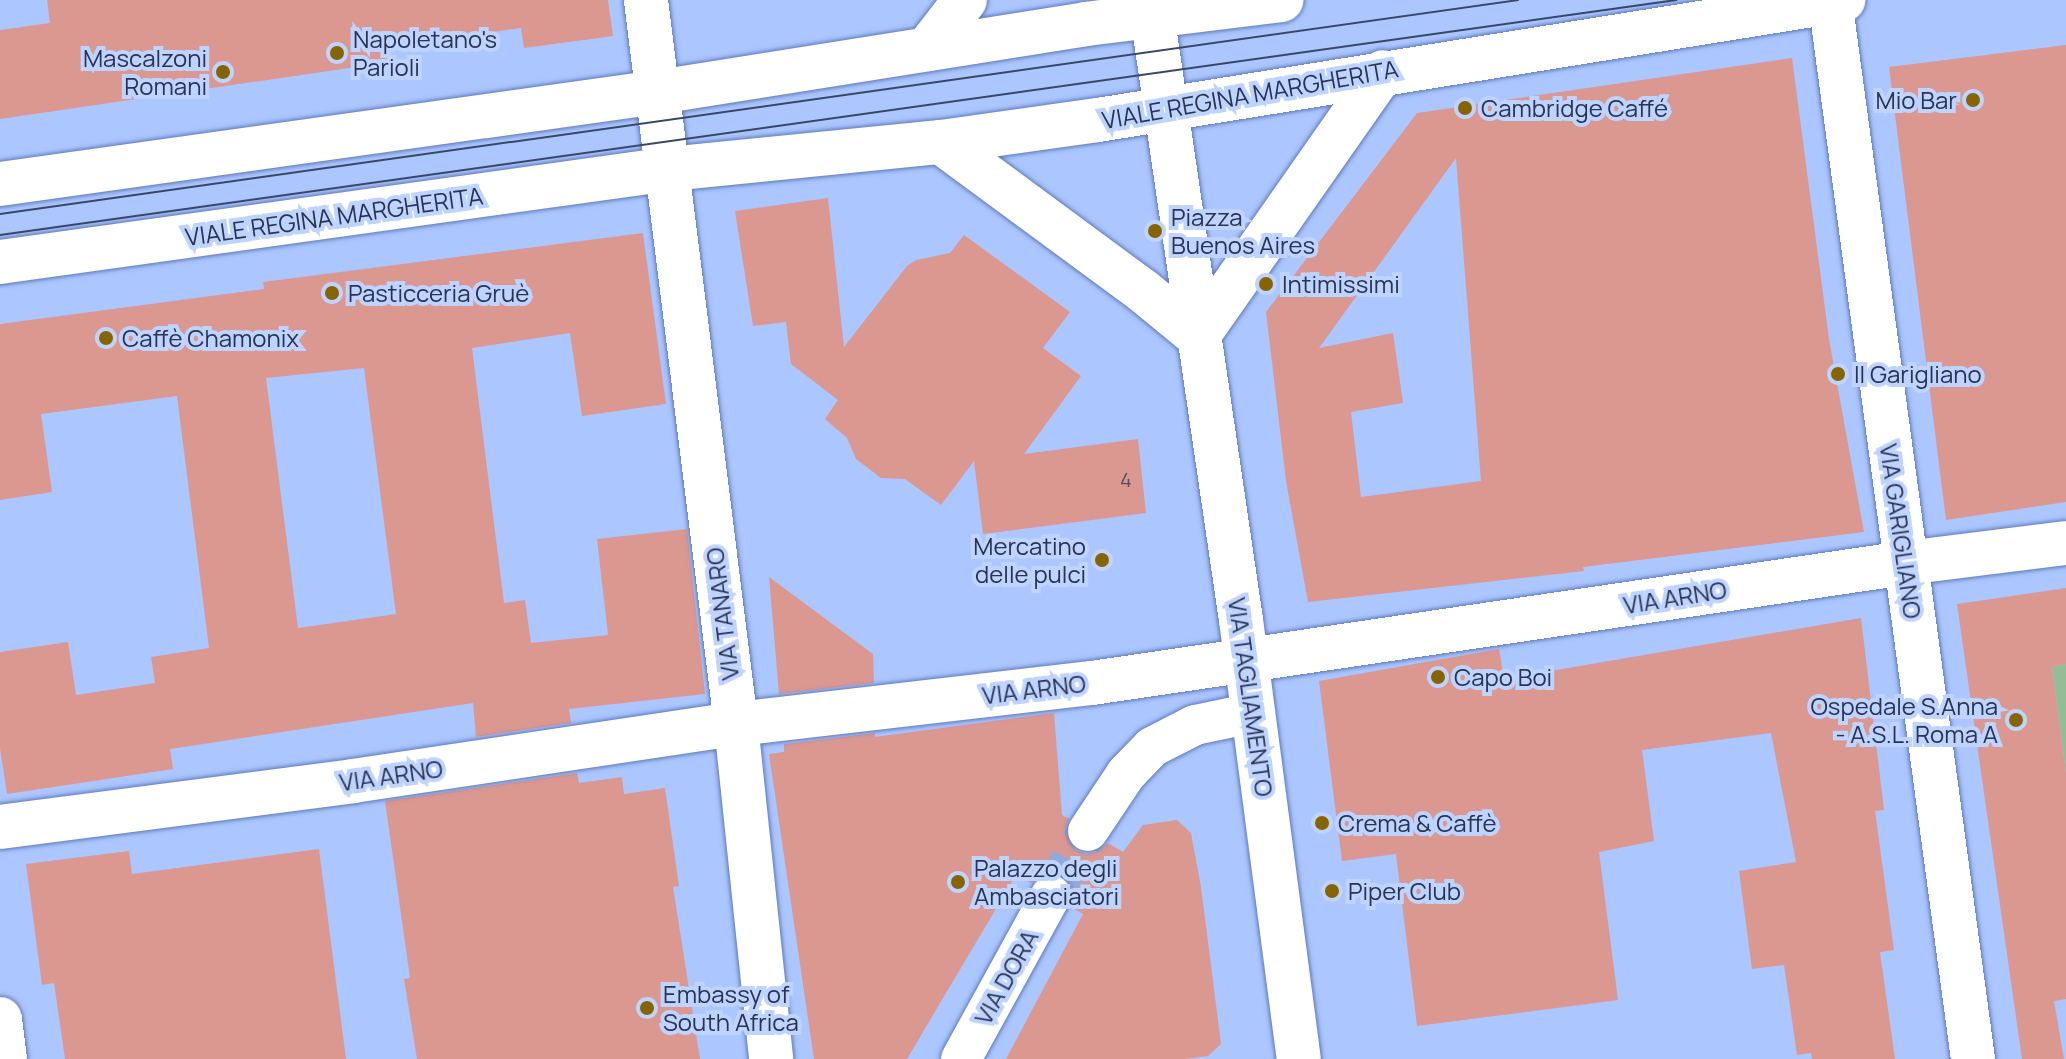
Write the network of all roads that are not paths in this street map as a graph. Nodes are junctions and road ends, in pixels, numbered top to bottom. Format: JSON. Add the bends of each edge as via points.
{"nodes":[{"id":1,"x":646,"y":0,"type":"edge"},
{"id":2,"x":965,"y":0,"type":"edge"},
{"id":3,"x":1282,"y":0,"type":"edge"},
{"id":4,"x":1834,"y":1,"type":"edge"},
{"id":5,"x":1151,"y":8,"type":"edge"},
{"id":6,"x":927,"y":49,"type":"junction"},
{"id":7,"x":1383,"y":72,"type":"junction"},
{"id":8,"x":658,"y":92,"type":"junction"},
{"id":9,"x":1165,"y":110,"type":"junction"},
{"id":10,"x":941,"y":142,"type":"junction"},
{"id":11,"x":669,"y":169,"type":"junction"},
{"id":12,"x":0,"y":184,"type":"edge"},
{"id":13,"x":0,"y":262,"type":"edge"},
{"id":14,"x":1198,"y":336,"type":"junction"},
{"id":15,"x":2066,"y":543,"type":"edge"},
{"id":16,"x":1905,"y":563,"type":"junction"},
{"id":17,"x":1247,"y":660,"type":"junction"},
{"id":18,"x":1253,"y":713,"type":"junction"},
{"id":19,"x":736,"y":724,"type":"junction"},
{"id":20,"x":0,"y":827,"type":"edge"},
{"id":21,"x":1088,"y":831,"type":"tunnel mouth"},
{"id":22,"x":1051,"y":895,"type":"tunnel mouth"},
{"id":23,"x":0,"y":1019,"type":"edge"},
{"id":24,"x":5,"y":1059,"type":"edge"},
{"id":25,"x":771,"y":1059,"type":"edge"},
{"id":26,"x":961,"y":1059,"type":"edge"},
{"id":27,"x":1299,"y":1059,"type":"edge"},
{"id":28,"x":1973,"y":1059,"type":"edge"}],
"edges":[{"from":1,"to":8,"type":"street"},
{"from":2,"to":6,"type":"street"},
{"from":3,"to":5,"type":"street"},
{"from":4,"to":7,"type":"street","name":"VIALE REGINA MARGHERITA"},
{"from":4,"to":16,"type":"street","name":"VIA GARIGLIANO"},
{"from":5,"to":6,"type":"street"},
{"from":5,"to":9,"type":"street"},
{"from":6,"to":8,"type":"street"},
{"from":7,"to":9,"type":"street","name":"VIALE REGINA MARGHERITA"},
{"from":7,"to":14,"type":"street"},
{"from":8,"to":11,"type":"street"},
{"from":8,"to":12,"type":"street"},
{"from":9,"to":10,"type":"street","name":"VIALE REGINA MARGHERITA"},
{"from":9,"to":14,"type":"street"},
{"from":10,"to":11,"type":"street","name":"VIALE REGINA MARGHERITA"},
{"from":10,"to":14,"type":"street"},
{"from":11,"to":13,"type":"street","name":"VIALE REGINA MARGHERITA"},
{"from":11,"to":19,"type":"street","name":"VIA TANARO"},
{"from":14,"to":17,"type":"street","name":"VIA TAGLIAMENTO"},
{"from":15,"to":16,"type":"street","name":"VIA ARNO"},
{"from":16,"to":17,"type":"street","name":"VIA ARNO"},
{"from":16,"to":28,"type":"street","name":"VIA GARIGLIANO"},
{"from":17,"to":18,"type":"street","name":"VIA TAGLIAMENTO"},
{"from":17,"to":19,"type":"street","name":"VIA ARNO"},
{"from":18,"to":21,"type":"street","via":[[1195,725],[1152,747],[1126,774]]},
{"from":18,"to":27,"type":"street","name":"VIA TAGLIAMENTO"},
{"from":19,"to":20,"type":"street","name":"VIA ARNO"},
{"from":19,"to":25,"type":"street","name":"VIA TANARO"},
{"from":22,"to":26,"type":"street","name":"VIA DORA"},
{"from":23,"to":24,"type":"street"}]}
